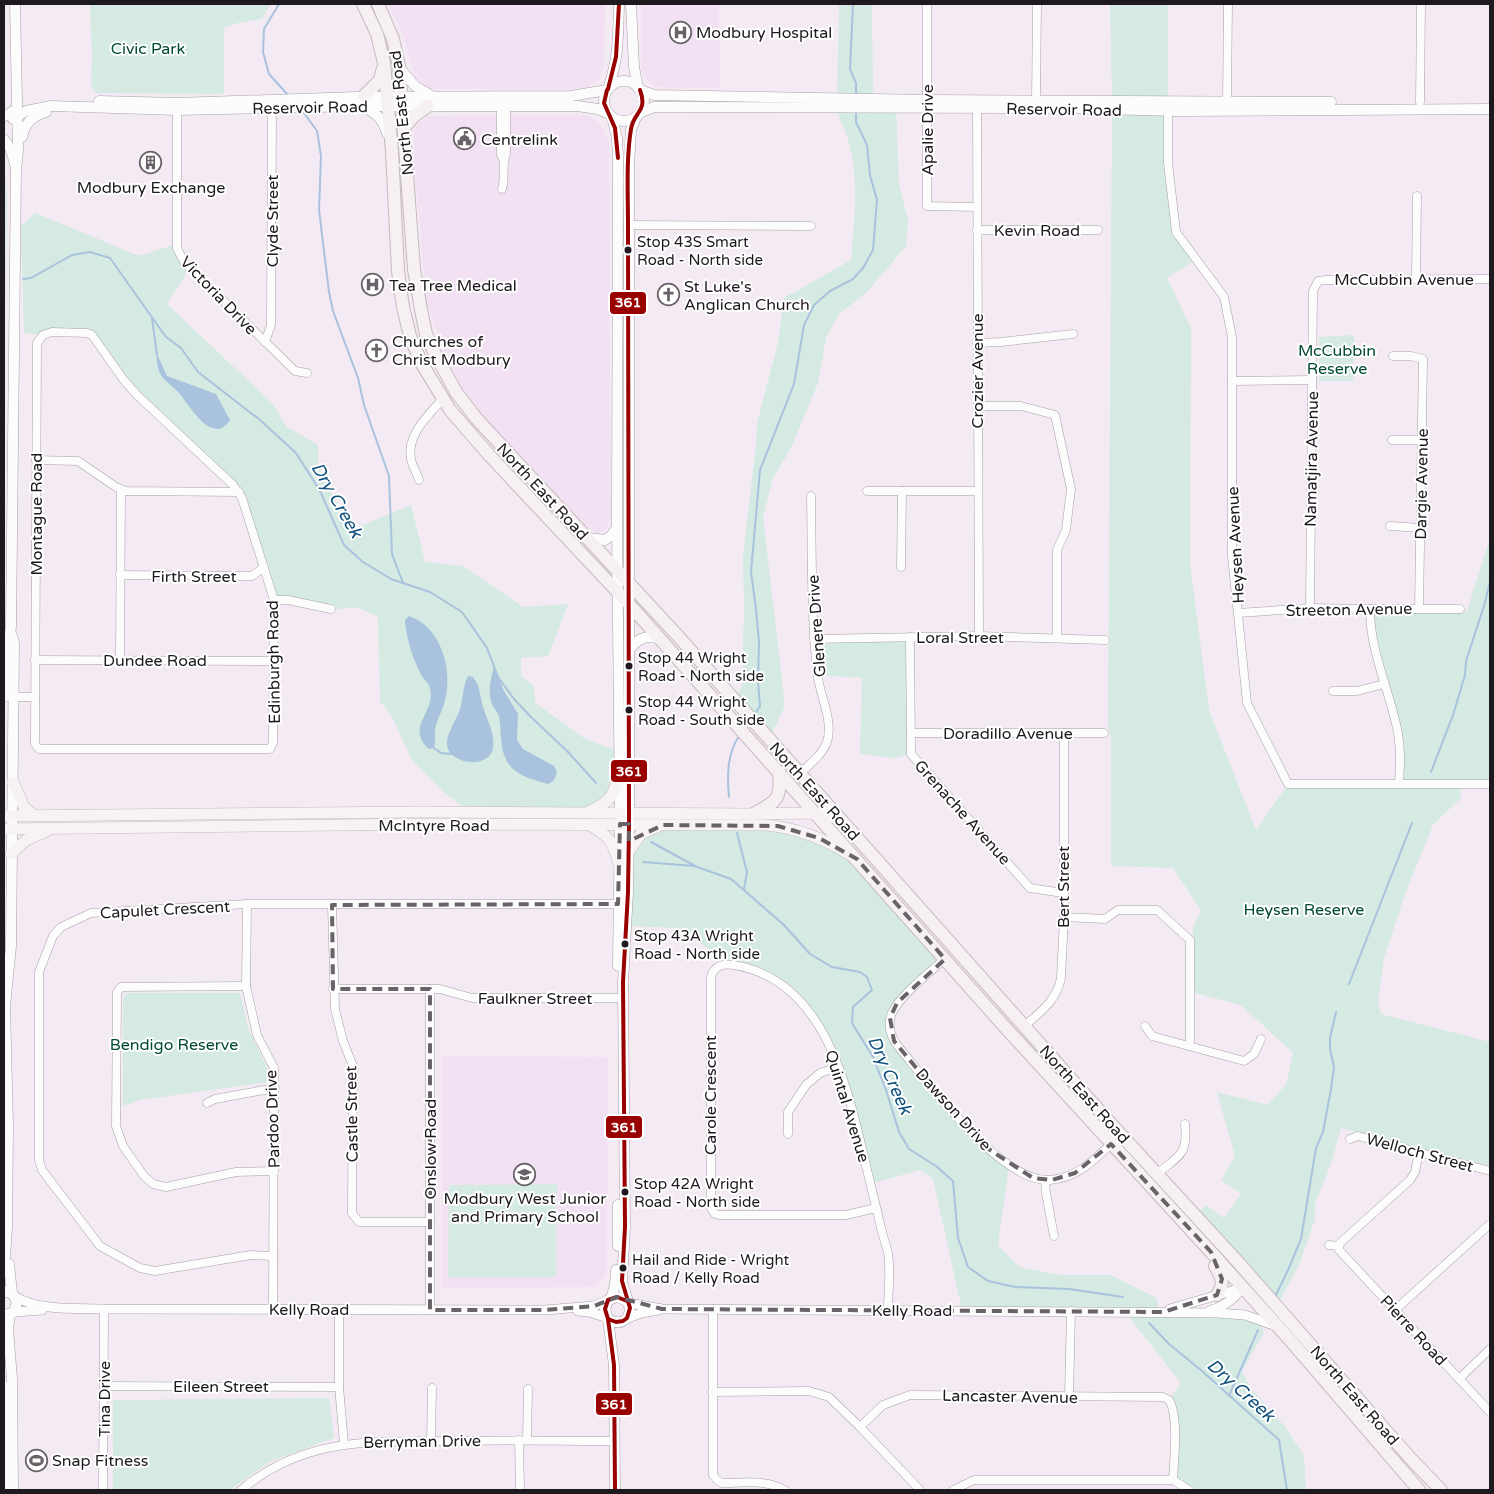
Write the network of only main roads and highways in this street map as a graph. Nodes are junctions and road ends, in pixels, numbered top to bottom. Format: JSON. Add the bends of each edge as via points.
{"nodes":[{"id":1,"x":8,"y":4,"type":"edge"},
{"id":2,"x":15,"y":4,"type":"edge"},
{"id":3,"x":364,"y":4,"type":"edge"},
{"id":4,"x":378,"y":4,"type":"edge"},
{"id":5,"x":619,"y":4,"type":"edge"},
{"id":6,"x":631,"y":4,"type":"edge"},
{"id":7,"x":384,"y":63,"type":"junction"},
{"id":8,"x":398,"y":66,"type":"junction"},
{"id":9,"x":639,"y":89,"type":"junction"},
{"id":10,"x":608,"y":90,"type":"junction"},
{"id":11,"x":364,"y":101,"type":"junction"},
{"id":12,"x":388,"y":101,"type":"junction"},
{"id":13,"x":402,"y":101,"type":"junction"},
{"id":14,"x":430,"y":101,"type":"junction"},
{"id":15,"x":857,"y":102,"type":"junction"},
{"id":16,"x":1490,"y":103,"type":"edge"},
{"id":17,"x":177,"y":106,"type":"junction"},
{"id":18,"x":1420,"y":106,"type":"junction"},
{"id":19,"x":98,"y":108,"type":"junction"},
{"id":20,"x":1490,"y":109,"type":"edge"},
{"id":21,"x":638,"y":115,"type":"junction"},
{"id":22,"x":11,"y":116,"type":"edge"},
{"id":23,"x":610,"y":116,"type":"junction"},
{"id":24,"x":404,"y":128,"type":"junction"},
{"id":25,"x":392,"y":151,"type":"junction"},
{"id":26,"x":16,"y":170,"type":"junction"},
{"id":27,"x":426,"y":334,"type":"junction"},
{"id":28,"x":430,"y":378,"type":"junction"},
{"id":29,"x":454,"y":390,"type":"junction"},
{"id":30,"x":443,"y":399,"type":"junction"},
{"id":31,"x":617,"y":526,"type":"junction"},
{"id":32,"x":587,"y":538,"type":"junction"},
{"id":33,"x":618,"y":571,"type":"junction"},
{"id":34,"x":628,"y":582,"type":"junction"},
{"id":35,"x":618,"y":593,"type":"junction"},
{"id":36,"x":629,"y":604,"type":"junction"},
{"id":37,"x":660,"y":639,"type":"junction"},
{"id":38,"x":629,"y":650,"type":"junction"},
{"id":39,"x":7,"y":696,"type":"edge"},
{"id":40,"x":619,"y":772,"type":"junction"},
{"id":41,"x":779,"y":772,"type":"junction"},
{"id":42,"x":13,"y":782,"type":"junction"},
{"id":43,"x":816,"y":813,"type":"junction"},
{"id":44,"x":753,"y":814,"type":"junction"},
{"id":45,"x":34,"y":815,"type":"junction"},
{"id":46,"x":8,"y":816,"type":"edge"},
{"id":47,"x":625,"y":818,"type":"junction"},
{"id":48,"x":588,"y":819,"type":"junction"},
{"id":49,"x":842,"y":821,"type":"junction"},
{"id":50,"x":663,"y":825,"type":"junction"},
{"id":51,"x":56,"y":828,"type":"junction"},
{"id":52,"x":8,"y":829,"type":"edge"},
{"id":53,"x":629,"y":852,"type":"junction"},
{"id":54,"x":11,"y":854,"type":"junction"},
{"id":55,"x":857,"y":859,"type":"junction"},
{"id":56,"x":619,"y":864,"type":"junction"},
{"id":57,"x":4,"y":988,"type":"edge"},
{"id":58,"x":5,"y":1006,"type":"junction"},
{"id":59,"x":1004,"y":1026,"type":"junction"},
{"id":60,"x":1024,"y":1026,"type":"junction"},
{"id":61,"x":1027,"y":1051,"type":"junction"},
{"id":62,"x":1112,"y":1124,"type":"junction"},
{"id":63,"x":1111,"y":1144,"type":"junction"},
{"id":64,"x":1131,"y":1145,"type":"junction"},
{"id":65,"x":7,"y":1228,"type":"junction"},
{"id":66,"x":1211,"y":1252,"type":"junction"},
{"id":67,"x":1236,"y":1261,"type":"junction"},
{"id":68,"x":4,"y":1272,"type":"edge"},
{"id":69,"x":1242,"y":1288,"type":"junction"},
{"id":70,"x":10,"y":1293,"type":"edge"},
{"id":71,"x":1266,"y":1294,"type":"junction"},
{"id":72,"x":1218,"y":1295,"type":"road end"},
{"id":73,"x":610,"y":1300,"type":"junction"},
{"id":74,"x":628,"y":1302,"type":"junction"},
{"id":75,"x":9,"y":1314,"type":"edge"},
{"id":76,"x":608,"y":1319,"type":"junction"},
{"id":77,"x":625,"y":1320,"type":"junction"},
{"id":78,"x":614,"y":1365,"type":"junction"},
{"id":79,"x":4,"y":1386,"type":"edge"},
{"id":80,"x":1419,"y":1468,"type":"junction"},
{"id":81,"x":5,"y":1490,"type":"edge"},
{"id":82,"x":13,"y":1490,"type":"edge"},
{"id":83,"x":615,"y":1490,"type":"edge"},
{"id":84,"x":1419,"y":1490,"type":"edge"},
{"id":85,"x":1440,"y":1490,"type":"edge"}],
"edges":[{"from":1,"to":22,"type":"main road","name":"Montague Road"},
{"from":2,"to":22,"type":"main road","name":"Montague Road"},
{"from":3,"to":7,"type":"highway","name":"North East Road","via":[[377,34]]},
{"from":4,"to":8,"type":"highway","name":"North East Road","via":[[392,39]]},
{"from":5,"to":10,"type":"main road","via":[[618,51]]},
{"from":6,"to":9,"type":"main road","via":[[634,67]]},
{"from":7,"to":11,"type":"highway","via":[[380,80]]},
{"from":7,"to":12,"type":"highway","name":"North East Road"},
{"from":8,"to":13,"type":"highway","name":"North East Road"},
{"from":8,"to":14,"type":"main road"},
{"from":9,"to":10,"type":"main road","via":[[625,82],[616,83]]},
{"from":9,"to":15,"type":"main road","name":"Reservoir Road","via":[[654,94]]},
{"from":9,"to":21,"type":"main road","via":[[643,102]]},
{"from":10,"to":14,"type":"main road","name":"Reservoir Road","via":[[571,96]]},
{"from":10,"to":23,"type":"main road","via":[[604,104]]},
{"from":11,"to":12,"type":"main road","name":"Reservoir Road"},
{"from":11,"to":17,"type":"main road","name":"Reservoir Road"},
{"from":11,"to":25,"type":"main road","via":[[383,121]]},
{"from":12,"to":13,"type":"main road","name":"Reservoir Road"},
{"from":12,"to":25,"type":"highway","name":"North East Road"},
{"from":13,"to":14,"type":"main road","name":"Reservoir Road"},
{"from":13,"to":24,"type":"highway","name":"North East Road"},
{"from":14,"to":23,"type":"main road","name":"Reservoir Road","via":[[504,106],[584,106],[598,108]]},
{"from":14,"to":24,"type":"highway"},
{"from":15,"to":18,"type":"main road","name":"Reservoir Road"},
{"from":15,"to":21,"type":"main road","name":"Reservoir Road","via":[[660,107]]},
{"from":16,"to":18,"type":"main road","name":"Reservoir Road"},
{"from":17,"to":19,"type":"main road","name":"Reservoir Road"},
{"from":17,"to":22,"type":"main road","name":"Reservoir Road","via":[[42,102]]},
{"from":18,"to":20,"type":"main road","name":"Reservoir Road"},
{"from":19,"to":22,"type":"main road","name":"Reservoir Road","via":[[51,106]]},
{"from":19,"to":26,"type":"main road","via":[[51,110],[28,120]]},
{"from":21,"to":23,"type":"main road","via":[[622,121]]},
{"from":21,"to":34,"type":"main road","via":[[630,130],[629,142]]},
{"from":22,"to":26,"type":"main road","name":"Montague Road"},
{"from":23,"to":31,"type":"main road","via":[[618,143]]},
{"from":24,"to":27,"type":"highway","name":"North East Road","via":[[414,275]]},
{"from":25,"to":28,"type":"highway","name":"North East Road","via":[[403,307],[410,336]]},
{"from":26,"to":39,"type":"main road","name":"Montague Road","via":[[11,627],[14,642]]},
{"from":27,"to":28,"type":"highway","via":[[421,338]]},
{"from":27,"to":29,"type":"highway","name":"North East Road"},
{"from":28,"to":30,"type":"highway","name":"North East Road"},
{"from":29,"to":30,"type":"highway"},
{"from":29,"to":32,"type":"highway","name":"North East Road","via":[[493,438]]},
{"from":30,"to":35,"type":"highway","name":"North East Road","via":[[465,429]]},
{"from":31,"to":32,"type":"main road","via":[[605,540]]},
{"from":31,"to":33,"type":"main road"},
{"from":32,"to":33,"type":"highway","name":"North East Road"},
{"from":33,"to":34,"type":"highway","name":"North East Road"},
{"from":33,"to":35,"type":"main road"},
{"from":34,"to":36,"type":"main road"},
{"from":34,"to":49,"type":"highway","name":"North East Road"},
{"from":35,"to":36,"type":"highway","name":"North East Road"},
{"from":35,"to":40,"type":"main road"},
{"from":36,"to":37,"type":"highway","name":"North East Road"},
{"from":36,"to":38,"type":"main road"},
{"from":37,"to":38,"type":"main road","via":[[642,637]]},
{"from":37,"to":41,"type":"highway","name":"North East Road"},
{"from":38,"to":47,"type":"main road"},
{"from":39,"to":42,"type":"main road","name":"Montague Road"},
{"from":40,"to":47,"type":"main road"},
{"from":40,"to":48,"type":"main road","via":[[609,800]]},
{"from":41,"to":43,"type":"highway","name":"North East Road"},
{"from":41,"to":44,"type":"highway","via":[[779,797]]},
{"from":42,"to":45,"type":"main road","via":[[24,807]]},
{"from":42,"to":46,"type":"main road","name":"Montague Road"},
{"from":43,"to":44,"type":"main road","name":"McIntyre Road"},
{"from":43,"to":49,"type":"main road","name":"McIntyre Road"},
{"from":43,"to":55,"type":"highway","name":"North East Road"},
{"from":44,"to":47,"type":"main road","name":"McIntyre Road"},
{"from":45,"to":46,"type":"main road","name":"McIntyre Road"},
{"from":45,"to":48,"type":"main road","name":"McIntyre Road","via":[[418,812]]},
{"from":46,"to":52,"type":"main road","name":"Montague Road"},
{"from":47,"to":48,"type":"main road","name":"McIntyre Road"},
{"from":47,"to":50,"type":"main road","name":"McIntyre Road"},
{"from":47,"to":53,"type":"main road"},
{"from":47,"to":56,"type":"main road"},
{"from":48,"to":51,"type":"main road","name":"McIntyre Road"},
{"from":48,"to":56,"type":"main road","via":[[610,840]]},
{"from":49,"to":60,"type":"highway","name":"North East Road"},
{"from":50,"to":53,"type":"main road","via":[[641,834]]},
{"from":50,"to":55,"type":"main road","name":"McIntyre Road","via":[[766,825],[786,828],[819,838]]},
{"from":51,"to":52,"type":"main road","name":"McIntyre Road"},
{"from":51,"to":54,"type":"main road","via":[[26,840]]},
{"from":52,"to":54,"type":"main road","name":"Montague Road"},
{"from":53,"to":74,"type":"main road","via":[[624,982],[625,1227],[622,1281]]},
{"from":54,"to":58,"type":"main road","name":"Montague Road","via":[[10,946]]},
{"from":55,"to":59,"type":"highway","name":"North East Road"},
{"from":56,"to":73,"type":"main road","via":[[618,1246],[616,1280]]},
{"from":57,"to":58,"type":"main road","name":"Montague Road"},
{"from":58,"to":65,"type":"main road","name":"Montague Road"},
{"from":59,"to":60,"type":"highway"},
{"from":59,"to":61,"type":"highway","name":"North East Road"},
{"from":60,"to":61,"type":"highway"},
{"from":60,"to":62,"type":"highway","name":"North East Road"},
{"from":61,"to":63,"type":"highway","name":"North East Road"},
{"from":62,"to":63,"type":"highway"},
{"from":62,"to":64,"type":"highway","name":"North East Road"},
{"from":63,"to":64,"type":"highway"},
{"from":63,"to":66,"type":"highway","name":"North East Road"},
{"from":64,"to":67,"type":"highway","name":"North East Road"},
{"from":65,"to":68,"type":"main road","name":"Montague Road"},
{"from":65,"to":70,"type":"main road","name":"Montague Road"},
{"from":66,"to":69,"type":"highway","name":"North East Road"},
{"from":66,"to":72,"type":"highway","via":[[1222,1279]]},
{"from":67,"to":69,"type":"highway"},
{"from":67,"to":71,"type":"highway","name":"North East Road"},
{"from":69,"to":71,"type":"highway"},
{"from":69,"to":84,"type":"highway","name":"North East Road"},
{"from":70,"to":75,"type":"main road","name":"Montague Road","via":[[17,1306]]},
{"from":71,"to":80,"type":"highway","name":"North East Road"},
{"from":73,"to":74,"type":"main road","via":[[620,1297]]},
{"from":73,"to":76,"type":"main road","via":[[604,1309]]},
{"from":74,"to":77,"type":"main road","via":[[630,1310]]},
{"from":75,"to":82,"type":"main road"},
{"from":76,"to":77,"type":"main road","via":[[615,1322]]},
{"from":76,"to":78,"type":"main road"},
{"from":77,"to":78,"type":"main road","via":[[618,1335]]},
{"from":78,"to":83,"type":"main road"},
{"from":79,"to":81,"type":"main road"},
{"from":80,"to":84,"type":"highway","via":[[1422,1480]]},
{"from":80,"to":85,"type":"highway","name":"North East Road"},
{"from":84,"to":85,"type":"highway"}]}
